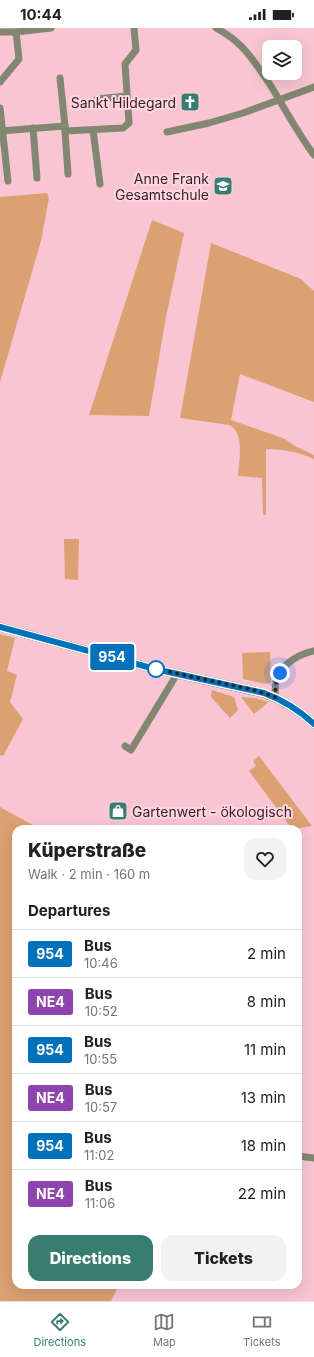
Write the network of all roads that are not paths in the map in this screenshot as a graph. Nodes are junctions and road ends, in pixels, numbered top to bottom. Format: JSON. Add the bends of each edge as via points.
{"nodes":[{"id":1,"x":51,"y":28,"type":"edge"},
{"id":2,"x":134,"y":28,"type":"edge"},
{"id":3,"x":216,"y":28,"type":"edge"},
{"id":4,"x":0,"y":32,"type":"edge"},
{"id":5,"x":16,"y":32,"type":"junction"},
{"id":6,"x":1,"y":78,"type":"edge"},
{"id":7,"x":60,"y":78,"type":"dead end"},
{"id":8,"x":314,"y":87,"type":"edge"},
{"id":9,"x":127,"y":96,"type":"junction"},
{"id":10,"x":97,"y":99,"type":"dead end"},
{"id":11,"x":280,"y":99,"type":"junction"},
{"id":12,"x":0,"y":108,"type":"edge"},
{"id":13,"x":33,"y":128,"type":"junction"},
{"id":14,"x":65,"y":129,"type":"junction"},
{"id":15,"x":93,"y":130,"type":"junction"},
{"id":16,"x":1,"y":131,"type":"edge"},
{"id":17,"x":167,"y":132,"type":"dead end"},
{"id":18,"x":314,"y":155,"type":"edge"},
{"id":19,"x":68,"y":174,"type":"dead end"},
{"id":20,"x":37,"y":178,"type":"dead end"},
{"id":21,"x":8,"y":181,"type":"dead end"},
{"id":22,"x":100,"y":184,"type":"dead end"},
{"id":23,"x":0,"y":627,"type":"edge"},
{"id":24,"x":314,"y":651,"type":"edge"},
{"id":25,"x":177,"y":674,"type":"junction"},
{"id":26,"x":275,"y":697,"type":"junction"},
{"id":27,"x":314,"y":724,"type":"edge"},
{"id":28,"x":125,"y":746,"type":"dead end"},
{"id":29,"x":302,"y":1156,"type":"edge"},
{"id":30,"x":314,"y":1158,"type":"edge"}],
"edges":[{"from":1,"to":5,"type":"street"},
{"from":2,"to":9,"type":"street","via":[[136,50],[125,64]]},
{"from":3,"to":11,"type":"street","via":[[246,51]]},
{"from":4,"to":5,"type":"street"},
{"from":5,"to":6,"type":"street","via":[[19,59]]},
{"from":7,"to":14,"type":"street"},
{"from":8,"to":11,"type":"street"},
{"from":9,"to":10,"type":"street"},
{"from":9,"to":15,"type":"street","via":[[129,123],[123,128]]},
{"from":11,"to":17,"type":"street","via":[[216,121]]},
{"from":11,"to":18,"type":"street","via":[[297,131]]},
{"from":12,"to":16,"type":"street"},
{"from":13,"to":14,"type":"street"},
{"from":13,"to":16,"type":"street"},
{"from":13,"to":20,"type":"street"},
{"from":14,"to":15,"type":"street"},
{"from":14,"to":19,"type":"street"},
{"from":15,"to":22,"type":"street"},
{"from":16,"to":21,"type":"street"},
{"from":23,"to":25,"type":"main road"},
{"from":24,"to":26,"type":"street","via":[[300,655],[284,667],[277,678]]},
{"from":25,"to":26,"type":"main road"},
{"from":25,"to":28,"type":"street","via":[[131,750]]},
{"from":26,"to":27,"type":"main road","via":[[299,711]]},
{"from":29,"to":30,"type":"street"}]}
